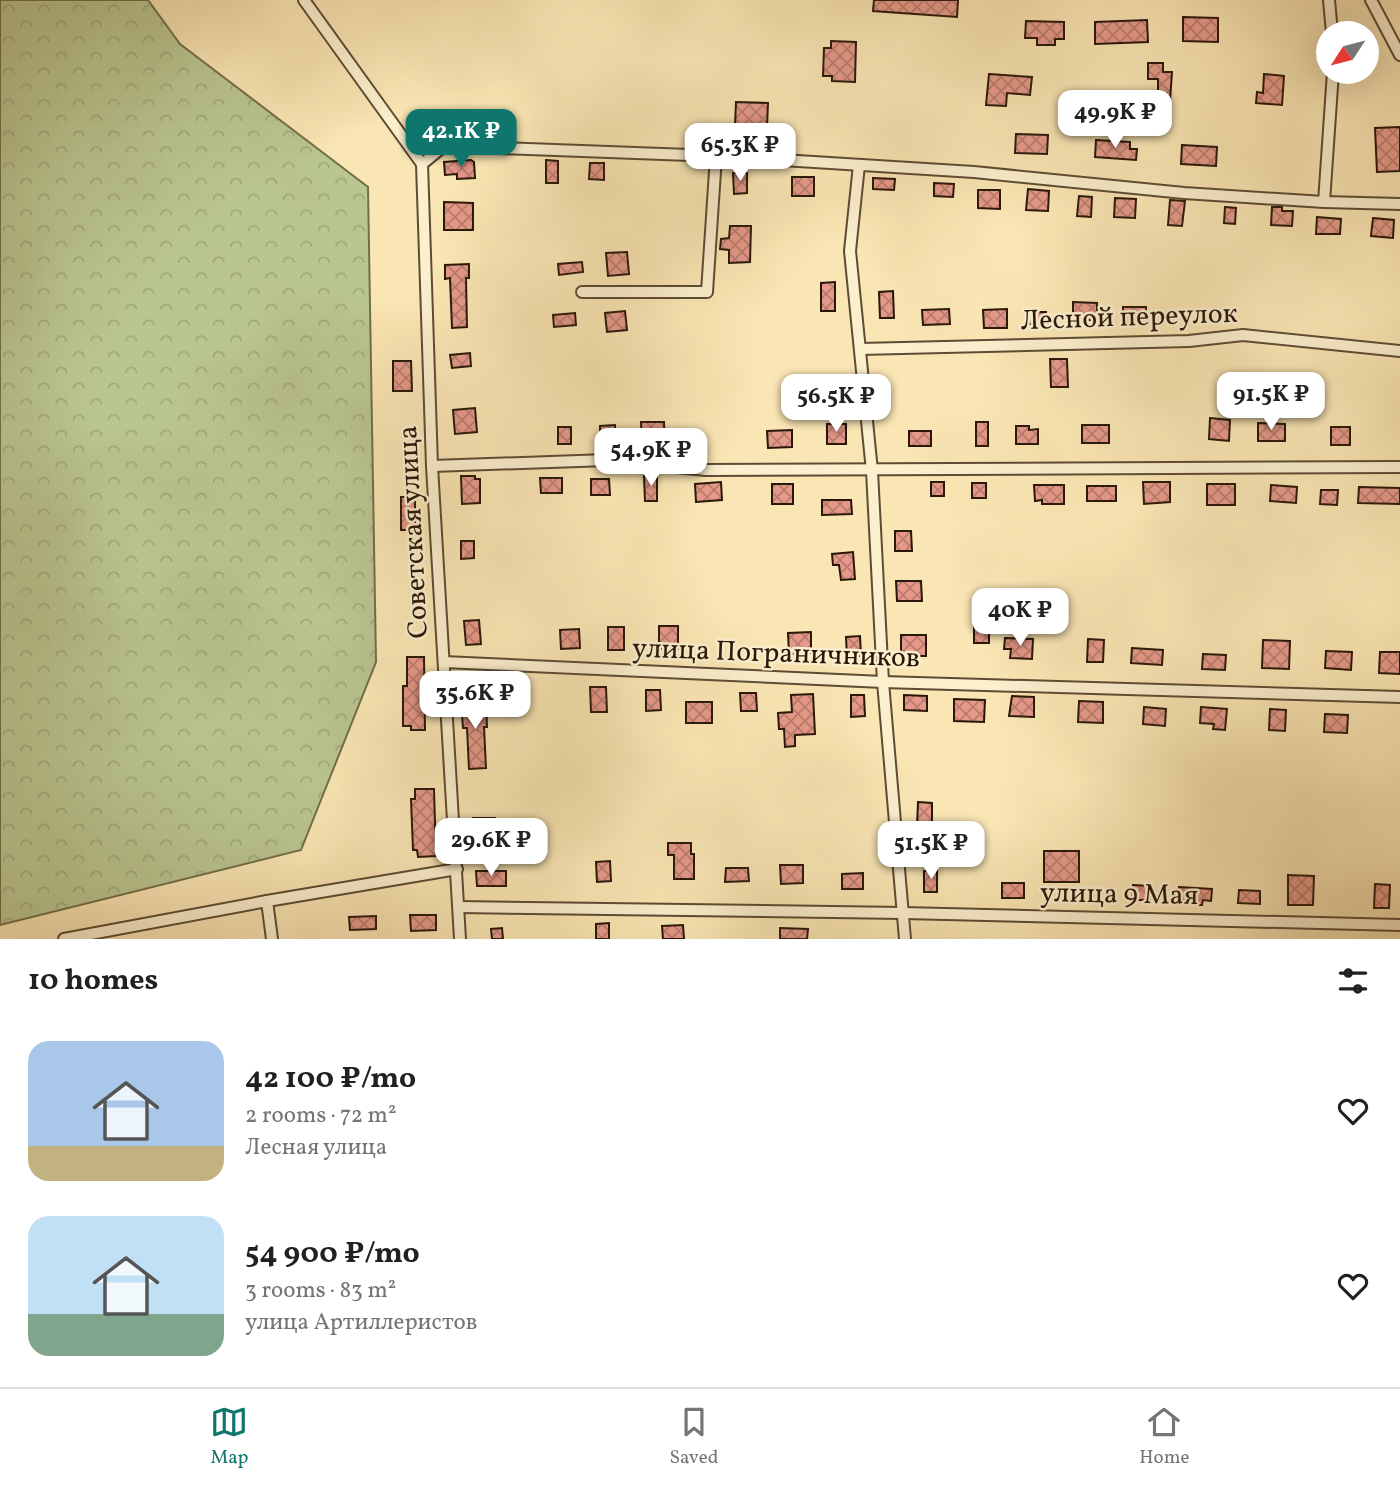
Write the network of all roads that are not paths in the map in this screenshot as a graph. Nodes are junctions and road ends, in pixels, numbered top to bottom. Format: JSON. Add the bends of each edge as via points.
{"nodes":[{"id":1,"x":304,"y":0,"type":"edge"},
{"id":2,"x":1329,"y":0,"type":"edge"},
{"id":3,"x":1371,"y":0,"type":"edge"},
{"id":4,"x":1331,"y":21,"type":"edge"},
{"id":5,"x":1400,"y":55,"type":"edge"},
{"id":6,"x":1332,"y":84,"type":"edge"},
{"id":7,"x":716,"y":156,"type":"junction"},
{"id":8,"x":422,"y":164,"type":"junction"},
{"id":9,"x":859,"y":165,"type":"junction"},
{"id":10,"x":1324,"y":202,"type":"junction"},
{"id":11,"x":1400,"y":204,"type":"edge"},
{"id":12,"x":582,"y":292,"type":"dead end"},
{"id":13,"x":860,"y":349,"type":"junction"},
{"id":14,"x":1400,"y":351,"type":"edge"},
{"id":15,"x":432,"y":466,"type":"junction"},
{"id":16,"x":1400,"y":467,"type":"edge"},
{"id":17,"x":872,"y":471,"type":"junction"},
{"id":18,"x":444,"y":662,"type":"junction"},
{"id":19,"x":883,"y":681,"type":"junction"},
{"id":20,"x":1400,"y":697,"type":"edge"},
{"id":21,"x":457,"y":869,"type":"junction"},
{"id":22,"x":267,"y":901,"type":"junction"},
{"id":23,"x":459,"y":907,"type":"junction"},
{"id":24,"x":903,"y":913,"type":"junction"},
{"id":25,"x":1400,"y":925,"type":"edge"},
{"id":26,"x":64,"y":939,"type":"edge"},
{"id":27,"x":272,"y":939,"type":"edge"},
{"id":28,"x":460,"y":939,"type":"edge"},
{"id":29,"x":905,"y":939,"type":"edge"}],
"edges":[{"from":1,"to":8,"type":"street"},
{"from":2,"to":4,"type":"street"},
{"from":3,"to":5,"type":"street"},
{"from":6,"to":10,"type":"street"},
{"from":7,"to":8,"type":"street","via":[[444,146]]},
{"from":7,"to":9,"type":"street"},
{"from":7,"to":12,"type":"street","via":[[707,292]]},
{"from":8,"to":15,"type":"street","name":"Советская улица"},
{"from":9,"to":10,"type":"street"},
{"from":9,"to":13,"type":"street","via":[[850,251]]},
{"from":10,"to":11,"type":"street"},
{"from":13,"to":14,"type":"street","name":"Лесной переулок","via":[[1189,341],[1243,335]]},
{"from":13,"to":17,"type":"street"},
{"from":15,"to":17,"type":"street","via":[[607,460],[706,470]]},
{"from":15,"to":18,"type":"street","name":"Советская улица"},
{"from":16,"to":17,"type":"street"},
{"from":17,"to":19,"type":"street"},
{"from":18,"to":19,"type":"street","name":"улица Пограничников"},
{"from":18,"to":21,"type":"street","name":"Советская улица"},
{"from":19,"to":20,"type":"street","name":"улица Пограничников"},
{"from":19,"to":24,"type":"street"},
{"from":21,"to":22,"type":"street"},
{"from":21,"to":23,"type":"street","name":"Советская улица"},
{"from":22,"to":26,"type":"street"},
{"from":22,"to":27,"type":"street"},
{"from":23,"to":24,"type":"street","name":"улица 9 Мая"},
{"from":23,"to":28,"type":"street","name":"Советская улица"},
{"from":24,"to":25,"type":"street","name":"улица 9 Мая"},
{"from":24,"to":29,"type":"street"}]}
